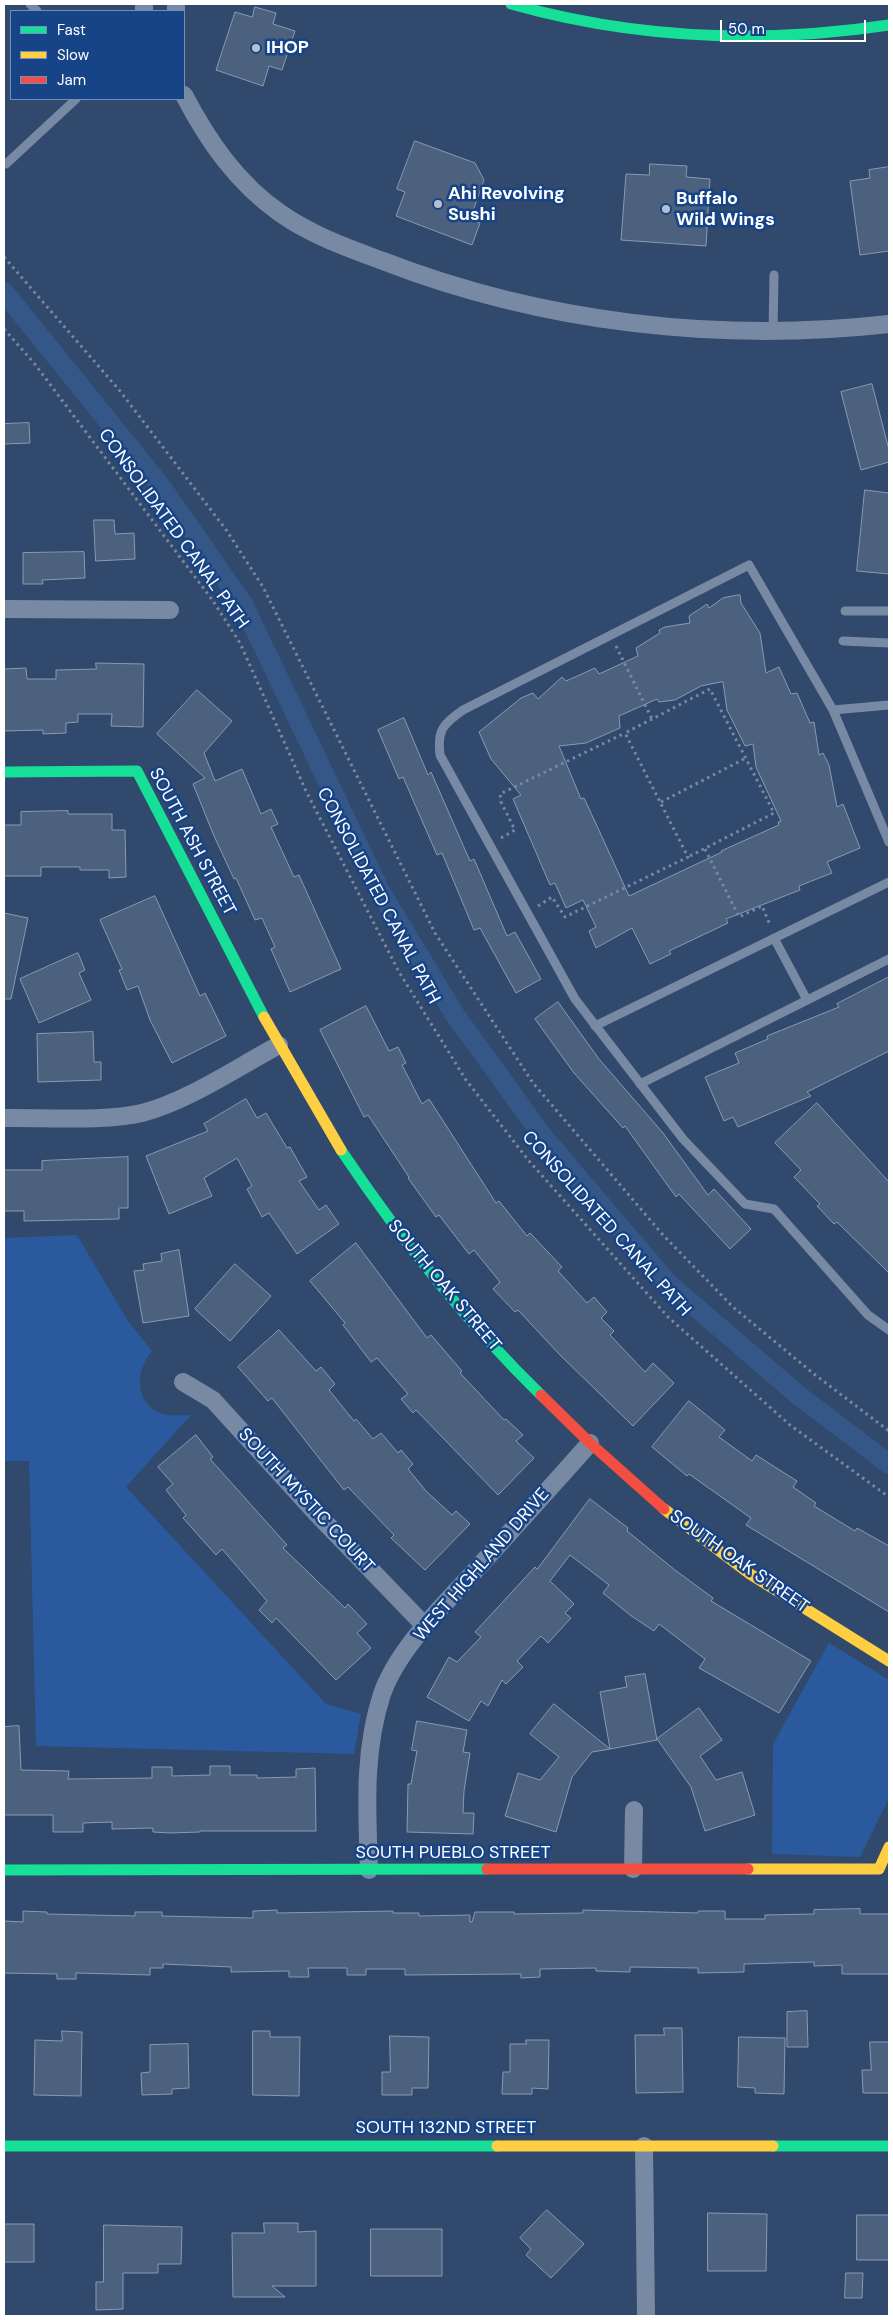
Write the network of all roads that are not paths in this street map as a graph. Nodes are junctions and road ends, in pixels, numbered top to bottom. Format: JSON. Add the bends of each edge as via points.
{"nodes":[{"id":1,"x":511,"y":4,"type":"edge"},
{"id":2,"x":889,"y":25,"type":"edge"},
{"id":3,"x":185,"y":97,"type":"edge"},
{"id":4,"x":75,"y":100,"type":"edge"},
{"id":5,"x":6,"y":164,"type":"dead end"},
{"id":6,"x":774,"y":275,"type":"dead end"},
{"id":7,"x":889,"y":324,"type":"edge"},
{"id":8,"x":773,"y":332,"type":"junction"},
{"id":9,"x":4,"y":610,"type":"edge"},
{"id":10,"x":170,"y":610,"type":"dead end"},
{"id":11,"x":845,"y":611,"type":"dead end"},
{"id":12,"x":889,"y":611,"type":"edge"},
{"id":13,"x":843,"y":641,"type":"dead end"},
{"id":14,"x":889,"y":643,"type":"edge"},
{"id":15,"x":889,"y":705,"type":"edge"},
{"id":16,"x":832,"y":710,"type":"junction"},
{"id":17,"x":4,"y":772,"type":"edge"},
{"id":18,"x":889,"y":842,"type":"edge"},
{"id":19,"x":889,"y":882,"type":"edge"},
{"id":20,"x":775,"y":938,"type":"junction"},
{"id":21,"x":889,"y":959,"type":"edge"},
{"id":22,"x":807,"y":1000,"type":"junction"},
{"id":23,"x":596,"y":1026,"type":"junction"},
{"id":24,"x":279,"y":1045,"type":"junction"},
{"id":25,"x":640,"y":1084,"type":"junction"},
{"id":26,"x":4,"y":1118,"type":"edge"},
{"id":27,"x":889,"y":1330,"type":"edge"},
{"id":28,"x":183,"y":1382,"type":"dead end"},
{"id":29,"x":590,"y":1443,"type":"junction"},
{"id":30,"x":425,"y":1626,"type":"junction"},
{"id":31,"x":889,"y":1661,"type":"edge"},
{"id":32,"x":634,"y":1810,"type":"dead end"},
{"id":33,"x":889,"y":1847,"type":"edge"},
{"id":34,"x":633,"y":1869,"type":"junction"},
{"id":35,"x":4,"y":1870,"type":"edge"},
{"id":36,"x":369,"y":1870,"type":"junction"},
{"id":37,"x":4,"y":2146,"type":"edge"},
{"id":38,"x":644,"y":2146,"type":"junction"},
{"id":39,"x":889,"y":2146,"type":"edge"},
{"id":40,"x":646,"y":2316,"type":"edge"}],
"edges":[{"from":1,"to":2,"type":"street","via":[[632,29],[711,37],[787,36],[859,31]]},
{"from":3,"to":8,"type":"street","via":[[219,154],[245,183],[280,213],[346,247],[461,289],[564,312],[621,322]]},
{"from":4,"to":5,"type":"lane"},
{"from":6,"to":8,"type":"lane"},
{"from":7,"to":8,"type":"street"},
{"from":9,"to":10,"type":"street"},
{"from":11,"to":12,"type":"lane"},
{"from":13,"to":14,"type":"lane"},
{"from":15,"to":16,"type":"lane"},
{"from":16,"to":18,"type":"lane"},
{"from":16,"to":23,"type":"lane","via":[[749,565],[463,710],[444,724],[438,741],[440,755],[575,999]]},
{"from":17,"to":24,"type":"street","name":"SOUTH ASH STREET","via":[[137,771]]},
{"from":19,"to":20,"type":"lane"},
{"from":20,"to":22,"type":"lane"},
{"from":20,"to":23,"type":"lane"},
{"from":21,"to":22,"type":"lane"},
{"from":22,"to":25,"type":"lane"},
{"from":23,"to":25,"type":"lane"},
{"from":24,"to":26,"type":"street","via":[[171,1103],[142,1113],[121,1117]]},
{"from":24,"to":29,"type":"street","name":"SOUTH OAK STREET","via":[[338,1146],[410,1248],[474,1326]]},
{"from":25,"to":27,"type":"lane","via":[[683,1139],[745,1204],[774,1209],[868,1315]]},
{"from":28,"to":30,"type":"street","name":"SOUTH MYSTIC COURT","via":[[213,1400]]},
{"from":29,"to":30,"type":"street","name":"WEST HIGHLAND DRIVE"},
{"from":29,"to":31,"type":"street","name":"SOUTH OAK STREET","via":[[674,1518],[734,1563]]},
{"from":30,"to":36,"type":"street","name":"WEST HIGHLAND DRIVE","via":[[394,1670],[383,1693],[369,1747],[366,1774]]},
{"from":32,"to":34,"type":"street"},
{"from":33,"to":34,"type":"street","name":"SOUTH PUEBLO STREET","via":[[879,1869]]},
{"from":34,"to":36,"type":"street","name":"SOUTH PUEBLO STREET"},
{"from":35,"to":36,"type":"street","name":"SOUTH PUEBLO STREET"},
{"from":37,"to":38,"type":"street","name":"SOUTH 132ND STREET"},
{"from":38,"to":39,"type":"street","name":"SOUTH 132ND STREET"},
{"from":38,"to":40,"type":"street"}]}
